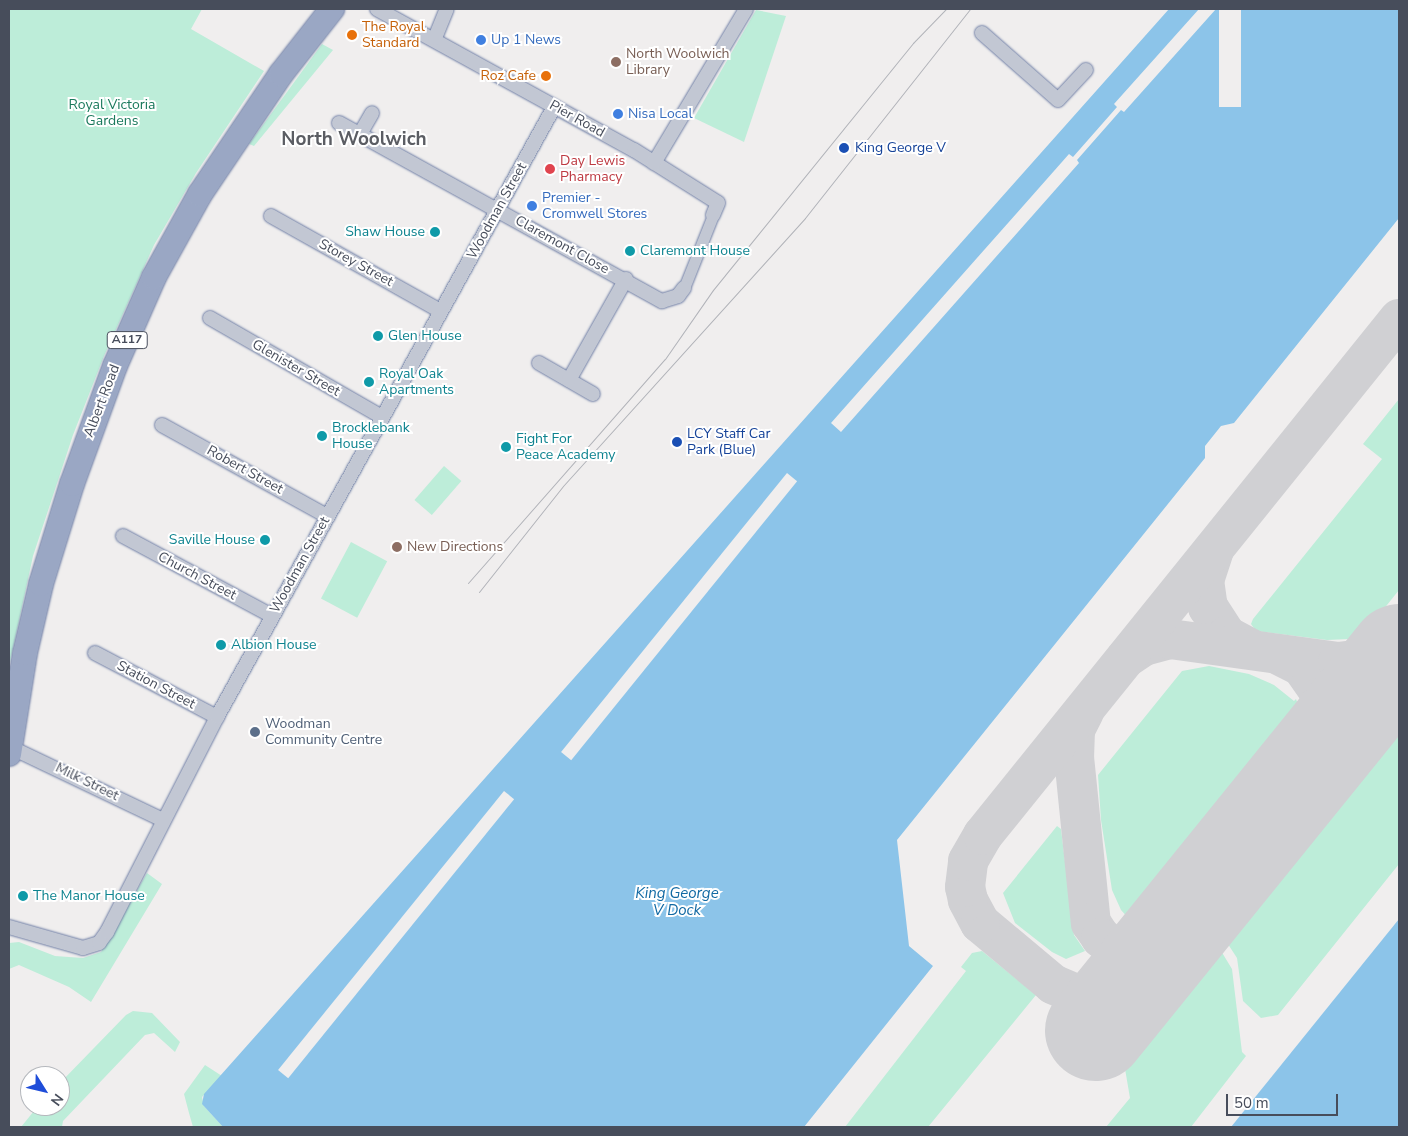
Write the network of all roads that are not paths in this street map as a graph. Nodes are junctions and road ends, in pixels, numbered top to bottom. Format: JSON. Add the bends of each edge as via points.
{"nodes":[{"id":1,"x":332,"y":9,"type":"edge"},
{"id":2,"x":378,"y":9,"type":"edge"},
{"id":3,"x":447,"y":9,"type":"edge"},
{"id":4,"x":746,"y":9,"type":"edge"},
{"id":5,"x":982,"y":34,"type":"dead end"},
{"id":6,"x":435,"y":38,"type":"junction"},
{"id":7,"x":1086,"y":70,"type":"dead end"},
{"id":8,"x":554,"y":107,"type":"junction"},
{"id":9,"x":372,"y":113,"type":"dead end"},
{"id":10,"x":339,"y":123,"type":"dead end"},
{"id":11,"x":360,"y":134,"type":"junction"},
{"id":12,"x":654,"y":163,"type":"junction"},
{"id":13,"x":715,"y":209,"type":"joint"},
{"id":14,"x":498,"y":210,"type":"junction"},
{"id":15,"x":271,"y":216,"type":"dead end"},
{"id":16,"x":626,"y":280,"type":"junction"},
{"id":17,"x":684,"y":288,"type":"joint"},
{"id":18,"x":440,"y":311,"type":"junction"},
{"id":19,"x":210,"y":318,"type":"dead end"},
{"id":20,"x":539,"y":363,"type":"dead end"},
{"id":21,"x":568,"y":380,"type":"junction"},
{"id":22,"x":593,"y":394,"type":"dead end"},
{"id":23,"x":382,"y":417,"type":"junction"},
{"id":24,"x":162,"y":425,"type":"dead end"},
{"id":25,"x":327,"y":516,"type":"junction"},
{"id":26,"x":123,"y":536,"type":"dead end"},
{"id":27,"x":272,"y":616,"type":"junction"},
{"id":28,"x":95,"y":653,"type":"dead end"},
{"id":29,"x":217,"y":717,"type":"junction"},
{"id":30,"x":9,"y":750,"type":"edge"},
{"id":31,"x":163,"y":820,"type":"junction"},
{"id":32,"x":9,"y":927,"type":"edge"}],
"edges":[{"from":1,"to":30,"type":"highway","name":"Albert Road","number":"A117","via":[[281,74],[200,194],[154,277],[94,421],[41,584],[25,653]]},
{"from":2,"to":6,"type":"street","name":"Pier Road"},
{"from":3,"to":6,"type":"street"},
{"from":4,"to":12,"type":"street"},
{"from":5,"to":7,"type":"street","via":[[1058,100]]},
{"from":6,"to":8,"type":"street","name":"Pier Road"},
{"from":8,"to":12,"type":"street","name":"Pier Road"},
{"from":8,"to":14,"type":"street","name":"Woodman Street"},
{"from":9,"to":11,"type":"street"},
{"from":10,"to":11,"type":"street","name":"Claremont Close"},
{"from":11,"to":14,"type":"street","name":"Claremont Close"},
{"from":12,"to":13,"type":"street","name":"Pier Road"},
{"from":13,"to":17,"type":"street","name":"Claremont Close"},
{"from":14,"to":16,"type":"street","name":"Claremont Close"},
{"from":14,"to":18,"type":"street","name":"Woodman Street"},
{"from":15,"to":18,"type":"street","name":"Storey Street"},
{"from":16,"to":17,"type":"street","name":"Claremont Close","via":[[662,301],[678,296]]},
{"from":16,"to":21,"type":"street","name":"Claremont Close"},
{"from":18,"to":23,"type":"street","name":"Woodman Street"},
{"from":19,"to":23,"type":"street","name":"Glenister Street"},
{"from":20,"to":21,"type":"street"},
{"from":21,"to":22,"type":"street"},
{"from":23,"to":25,"type":"street","name":"Woodman Street"},
{"from":24,"to":25,"type":"street","name":"Robert Street"},
{"from":25,"to":27,"type":"street","name":"Woodman Street"},
{"from":26,"to":27,"type":"street","name":"Church Street"},
{"from":27,"to":29,"type":"street","name":"Woodman Street"},
{"from":28,"to":29,"type":"street","name":"Station Street"},
{"from":29,"to":31,"type":"street","name":"Woodman Street"},
{"from":30,"to":31,"type":"street","name":"Milk Street"},
{"from":31,"to":32,"type":"street","name":"Woodman Street","via":[[159,836],[99,943],[83,948]]}]}
